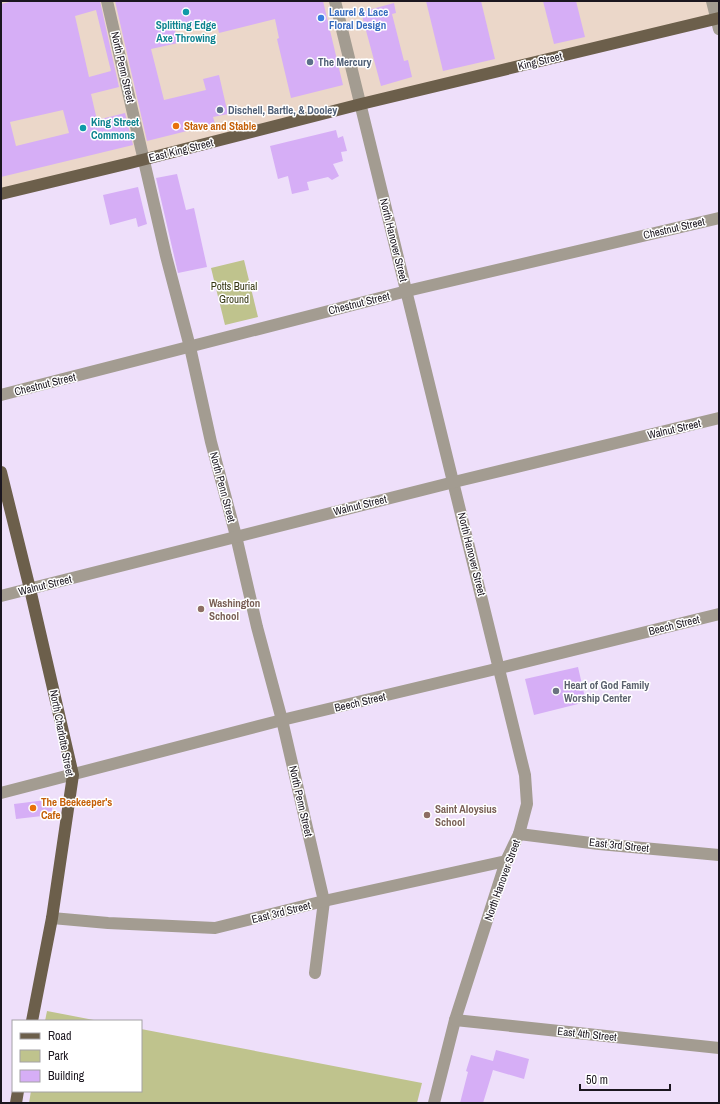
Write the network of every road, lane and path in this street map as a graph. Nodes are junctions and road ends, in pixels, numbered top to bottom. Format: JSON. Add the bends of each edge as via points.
{"nodes":[{"id":1,"x":107,"y":1,"type":"edge"},
{"id":2,"x":335,"y":1,"type":"edge"},
{"id":3,"x":712,"y":1,"type":"edge"},
{"id":4,"x":718,"y":22,"type":"edge"},
{"id":5,"x":361,"y":104,"type":"junction"},
{"id":6,"x":144,"y":160,"type":"junction"},
{"id":7,"x":1,"y":194,"type":"edge"},
{"id":8,"x":719,"y":218,"type":"edge"},
{"id":9,"x":407,"y":291,"type":"junction"},
{"id":10,"x":190,"y":347,"type":"junction"},
{"id":11,"x":1,"y":395,"type":"edge"},
{"id":12,"x":719,"y":418,"type":"edge"},
{"id":13,"x":1,"y":472,"type":"edge"},
{"id":14,"x":454,"y":482,"type":"junction"},
{"id":15,"x":236,"y":536,"type":"junction"},
{"id":16,"x":30,"y":589,"type":"junction"},
{"id":17,"x":1,"y":596,"type":"edge"},
{"id":18,"x":719,"y":614,"type":"edge"},
{"id":19,"x":500,"y":668,"type":"junction"},
{"id":20,"x":282,"y":720,"type":"junction"},
{"id":21,"x":73,"y":775,"type":"junction"},
{"id":22,"x":1,"y":793,"type":"edge"},
{"id":23,"x":519,"y":834,"type":"junction"},
{"id":24,"x":719,"y":855,"type":"edge"},
{"id":25,"x":506,"y":861,"type":"junction"},
{"id":26,"x":324,"y":901,"type":"junction"},
{"id":27,"x":52,"y":918,"type":"junction"},
{"id":28,"x":315,"y":973,"type":"dead end"},
{"id":29,"x":32,"y":1020,"type":"edge"},
{"id":30,"x":455,"y":1020,"type":"junction"},
{"id":31,"x":719,"y":1048,"type":"edge"},
{"id":32,"x":18,"y":1092,"type":"edge"},
{"id":33,"x":16,"y":1103,"type":"edge"},
{"id":34,"x":434,"y":1103,"type":"edge"}],
"edges":[{"from":1,"to":6,"type":"street","name":"North Penn Street"},
{"from":2,"to":5,"type":"street","name":"North Hanover Street"},
{"from":3,"to":4,"type":"street"},
{"from":4,"to":5,"type":"main road","name":"King Street"},
{"from":5,"to":6,"type":"main road","name":"East King Street"},
{"from":5,"to":9,"type":"street","name":"North Hanover Street"},
{"from":6,"to":7,"type":"main road","name":"East King Street"},
{"from":6,"to":10,"type":"street","name":"North Penn Street"},
{"from":8,"to":9,"type":"street","name":"Chestnut Street"},
{"from":9,"to":10,"type":"street","name":"Chestnut Street"},
{"from":9,"to":14,"type":"street","name":"North Hanover Street"},
{"from":10,"to":11,"type":"street","name":"Chestnut Street"},
{"from":10,"to":15,"type":"street","name":"North Penn Street","via":[[211,442]]},
{"from":12,"to":14,"type":"street","name":"Walnut Street"},
{"from":13,"to":16,"type":"main road","name":"North Charlotte Street"},
{"from":14,"to":15,"type":"street","name":"Walnut Street"},
{"from":14,"to":19,"type":"street","name":"North Hanover Street"},
{"from":15,"to":16,"type":"street","name":"Walnut Street"},
{"from":15,"to":20,"type":"street","name":"North Penn Street"},
{"from":16,"to":17,"type":"street","name":"Walnut Street"},
{"from":16,"to":21,"type":"main road","name":"North Charlotte Street"},
{"from":18,"to":19,"type":"street","name":"Beech Street"},
{"from":19,"to":20,"type":"street","name":"Beech Street"},
{"from":19,"to":23,"type":"street","name":"North Hanover Street","via":[[526,775],[527,804]]},
{"from":20,"to":21,"type":"street","name":"Beech Street"},
{"from":20,"to":26,"type":"street","name":"North Penn Street"},
{"from":21,"to":22,"type":"street","name":"Beech Street"},
{"from":21,"to":27,"type":"main road","name":"North Charlotte Street"},
{"from":23,"to":24,"type":"street","name":"East 3rd Street"},
{"from":23,"to":25,"type":"street","name":"North Hanover Street"},
{"from":25,"to":26,"type":"street","name":"East 3rd Street"},
{"from":25,"to":30,"type":"street","name":"North Hanover Street"},
{"from":26,"to":27,"type":"street","name":"East 3rd Street","via":[[215,928]]},
{"from":26,"to":28,"type":"street","name":"North Penn Street"},
{"from":27,"to":29,"type":"main road","name":"North Charlotte Street"},
{"from":30,"to":31,"type":"street","name":"East 4th Street"},
{"from":30,"to":34,"type":"street","name":"North Hanover Street"},
{"from":32,"to":33,"type":"main road"}]}
